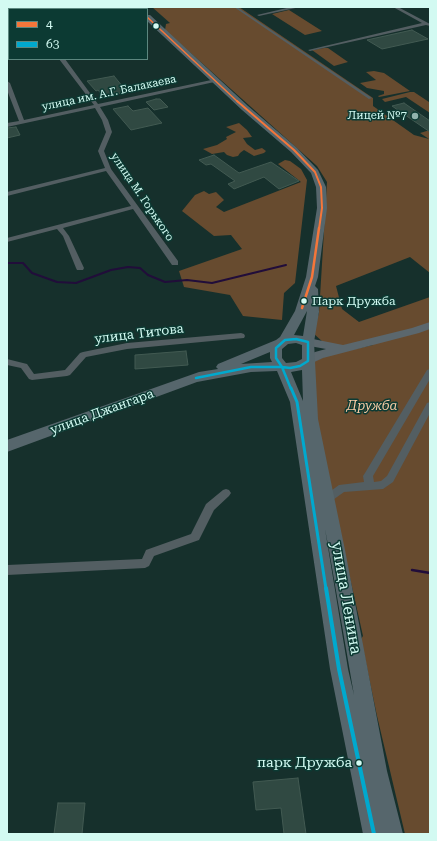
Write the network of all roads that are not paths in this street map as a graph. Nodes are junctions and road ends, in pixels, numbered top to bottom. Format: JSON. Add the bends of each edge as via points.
{"nodes":[{"id":1,"x":235,"y":7,"type":"edge"},
{"id":2,"x":298,"y":7,"type":"edge"},
{"id":3,"x":395,"y":7,"type":"edge"},
{"id":4,"x":259,"y":15,"type":"dead end"},
{"id":5,"x":148,"y":18,"type":"edge"},
{"id":6,"x":428,"y":25,"type":"edge"},
{"id":7,"x":310,"y":50,"type":"dead end"},
{"id":8,"x":63,"y":60,"type":"edge"},
{"id":9,"x":216,"y":81,"type":"junction"},
{"id":10,"x":7,"y":84,"type":"edge"},
{"id":11,"x":370,"y":98,"type":"dead end"},
{"id":12,"x":97,"y":106,"type":"junction"},
{"id":13,"x":22,"y":122,"type":"junction"},
{"id":14,"x":7,"y":125,"type":"edge"},
{"id":15,"x":108,"y":169,"type":"junction"},
{"id":16,"x":7,"y":194,"type":"edge"},
{"id":17,"x":134,"y":207,"type":"junction"},
{"id":18,"x":59,"y":227,"type":"junction"},
{"id":19,"x":7,"y":240,"type":"edge"},
{"id":20,"x":175,"y":263,"type":"dead end"},
{"id":21,"x":80,"y":268,"type":"dead end"},
{"id":22,"x":312,"y":277,"type":"junction"},
{"id":23,"x":430,"y":325,"type":"edge"},
{"id":24,"x":241,"y":336,"type":"dead end"},
{"id":25,"x":282,"y":341,"type":"junction"},
{"id":26,"x":308,"y":342,"type":"junction"},
{"id":27,"x":344,"y":349,"type":"junction"},
{"id":28,"x":7,"y":362,"type":"edge"},
{"id":29,"x":308,"y":362,"type":"junction"},
{"id":30,"x":282,"y":367,"type":"junction"},
{"id":31,"x":430,"y":372,"type":"edge"},
{"id":32,"x":196,"y":378,"type":"junction"},
{"id":33,"x":430,"y":405,"type":"edge"},
{"id":34,"x":7,"y":446,"type":"edge"},
{"id":35,"x":370,"y":487,"type":"junction"},
{"id":36,"x":226,"y":493,"type":"dead end"},
{"id":37,"x":327,"y":499,"type":"junction"},
{"id":38,"x":7,"y":570,"type":"edge"},
{"id":39,"x":374,"y":834,"type":"edge"},
{"id":40,"x":392,"y":834,"type":"edge"}],
"edges":[{"from":1,"to":11,"type":"street"},
{"from":2,"to":4,"type":"street"},
{"from":3,"to":6,"type":"street"},
{"from":5,"to":9,"type":"main road"},
{"from":6,"to":7,"type":"street"},
{"from":8,"to":12,"type":"street","name":"улица М. Горького"},
{"from":9,"to":12,"type":"street","name":"улица им. А.Г. Балакаева"},
{"from":9,"to":22,"type":"main road","via":[[315,172],[321,187],[322,208]]},
{"from":10,"to":13,"type":"street"},
{"from":12,"to":13,"type":"street","name":"улица им. А.Г. Балакаева"},
{"from":12,"to":15,"type":"street","name":"улица М. Горького","via":[[109,132],[100,151]]},
{"from":13,"to":14,"type":"street","name":"улица им. А.Г. Балакаева"},
{"from":15,"to":16,"type":"street"},
{"from":15,"to":17,"type":"street","name":"улица М. Горького"},
{"from":17,"to":18,"type":"street"},
{"from":17,"to":20,"type":"street","name":"улица М. Горького"},
{"from":18,"to":19,"type":"street"},
{"from":18,"to":21,"type":"street","via":[[66,236]]},
{"from":22,"to":25,"type":"main road","via":[[301,312]]},
{"from":22,"to":26,"type":"main road","via":[[313,312]]},
{"from":23,"to":27,"type":"main road"},
{"from":24,"to":28,"type":"street","name":"улица Титова","via":[[127,346],[83,355],[67,373],[32,377],[24,366]]},
{"from":25,"to":26,"type":"main road","via":[[296,339]]},
{"from":25,"to":30,"type":"main road","via":[[276,348],[276,358]]},
{"from":25,"to":32,"type":"main road","name":"улица Джангара"},
{"from":26,"to":27,"type":"main road"},
{"from":26,"to":29,"type":"main road"},
{"from":27,"to":29,"type":"main road","via":[[319,355]]},
{"from":29,"to":30,"type":"main road","via":[[295,367]]},
{"from":29,"to":37,"type":"main road","name":"улица Ленина","via":[[311,419]]},
{"from":30,"to":32,"type":"main road","name":"улица Джангара","via":[[251,367]]},
{"from":30,"to":39,"type":"main road","name":"улица Ленина","via":[[297,402],[339,669]]},
{"from":31,"to":35,"type":"street","via":[[368,476]]},
{"from":32,"to":34,"type":"main road","name":"улица Джангара"},
{"from":33,"to":35,"type":"street","via":[[390,479],[383,485]]},
{"from":35,"to":37,"type":"street","via":[[342,488]]},
{"from":36,"to":38,"type":"street","via":[[210,507],[195,538],[150,553],[145,563]]},
{"from":37,"to":40,"type":"main road","name":"улица Ленина","via":[[377,771]]}]}
